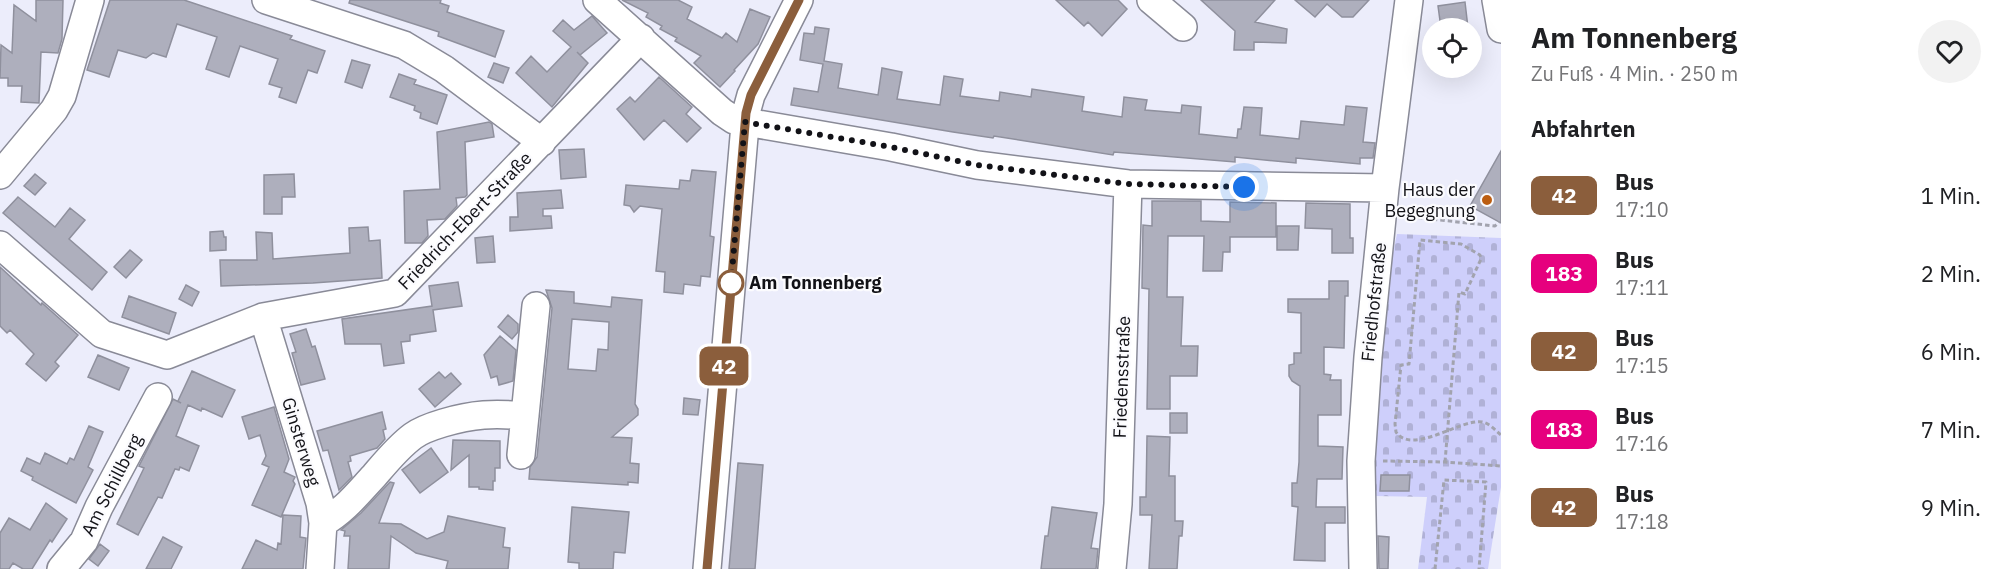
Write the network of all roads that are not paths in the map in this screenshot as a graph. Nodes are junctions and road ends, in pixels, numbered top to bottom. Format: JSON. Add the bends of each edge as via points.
{"nodes":[{"id":1,"x":90,"y":0,"type":"edge"},
{"id":2,"x":266,"y":0,"type":"edge"},
{"id":3,"x":597,"y":0,"type":"edge"},
{"id":4,"x":799,"y":0,"type":"edge"},
{"id":5,"x":1151,"y":0,"type":"edge"},
{"id":6,"x":1408,"y":0,"type":"edge"},
{"id":7,"x":1496,"y":0,"type":"edge"},
{"id":8,"x":1184,"y":27,"type":"dead end"},
{"id":9,"x":1501,"y":29,"type":"edge"},
{"id":10,"x":641,"y":38,"type":"junction"},
{"id":11,"x":745,"y":122,"type":"junction"},
{"id":12,"x":542,"y":142,"type":"junction"},
{"id":13,"x":0,"y":176,"type":"edge"},
{"id":14,"x":1128,"y":184,"type":"junction"},
{"id":15,"x":1384,"y":201,"type":"junction"},
{"id":16,"x":0,"y":245,"type":"edge"},
{"id":17,"x":536,"y":306,"type":"dead end"},
{"id":18,"x":263,"y":317,"type":"junction"},
{"id":19,"x":158,"y":397,"type":"dead end"},
{"id":20,"x":525,"y":416,"type":"junction"},
{"id":21,"x":521,"y":455,"type":"dead end"},
{"id":22,"x":323,"y":523,"type":"junction"},
{"id":23,"x":60,"y":569,"type":"edge"},
{"id":24,"x":320,"y":569,"type":"edge"},
{"id":25,"x":707,"y":569,"type":"edge"},
{"id":26,"x":1112,"y":569,"type":"edge"},
{"id":27,"x":1363,"y":569,"type":"edge"}],
"edges":[{"from":1,"to":13,"type":"street","via":[[62,96]]},
{"from":2,"to":12,"type":"street","via":[[404,45],[453,75]]},
{"from":3,"to":10,"type":"street"},
{"from":4,"to":11,"type":"street","via":[[751,95]]},
{"from":5,"to":8,"type":"street"},
{"from":6,"to":15,"type":"street","name":"Friedhofstraße"},
{"from":7,"to":9,"type":"street"},
{"from":10,"to":11,"type":"street","via":[[722,112]]},
{"from":10,"to":12,"type":"street","name":"Friedrich-Ebert-Straße"},
{"from":11,"to":14,"type":"street","via":[[977,165]]},
{"from":11,"to":25,"type":"street"},
{"from":12,"to":18,"type":"street","name":"Friedrich-Ebert-Straße","via":[[395,293]]},
{"from":14,"to":15,"type":"street"},
{"from":14,"to":26,"type":"street","name":"Friedensstraße","via":[[1118,504]]},
{"from":15,"to":27,"type":"street","name":"Friedhofstraße","via":[[1361,461]]},
{"from":16,"to":18,"type":"street","name":"Friedrich-Ebert-Straße","via":[[102,334],[167,355]]},
{"from":17,"to":20,"type":"street"},
{"from":18,"to":22,"type":"street","name":"Ginsterweg"},
{"from":19,"to":23,"type":"street","name":"Am Schillberg","via":[[84,542]]},
{"from":20,"to":21,"type":"street"},
{"from":20,"to":22,"type":"street","via":[[467,416],[415,435],[336,516]]},
{"from":22,"to":24,"type":"street","name":"Ginsterweg"}]}
